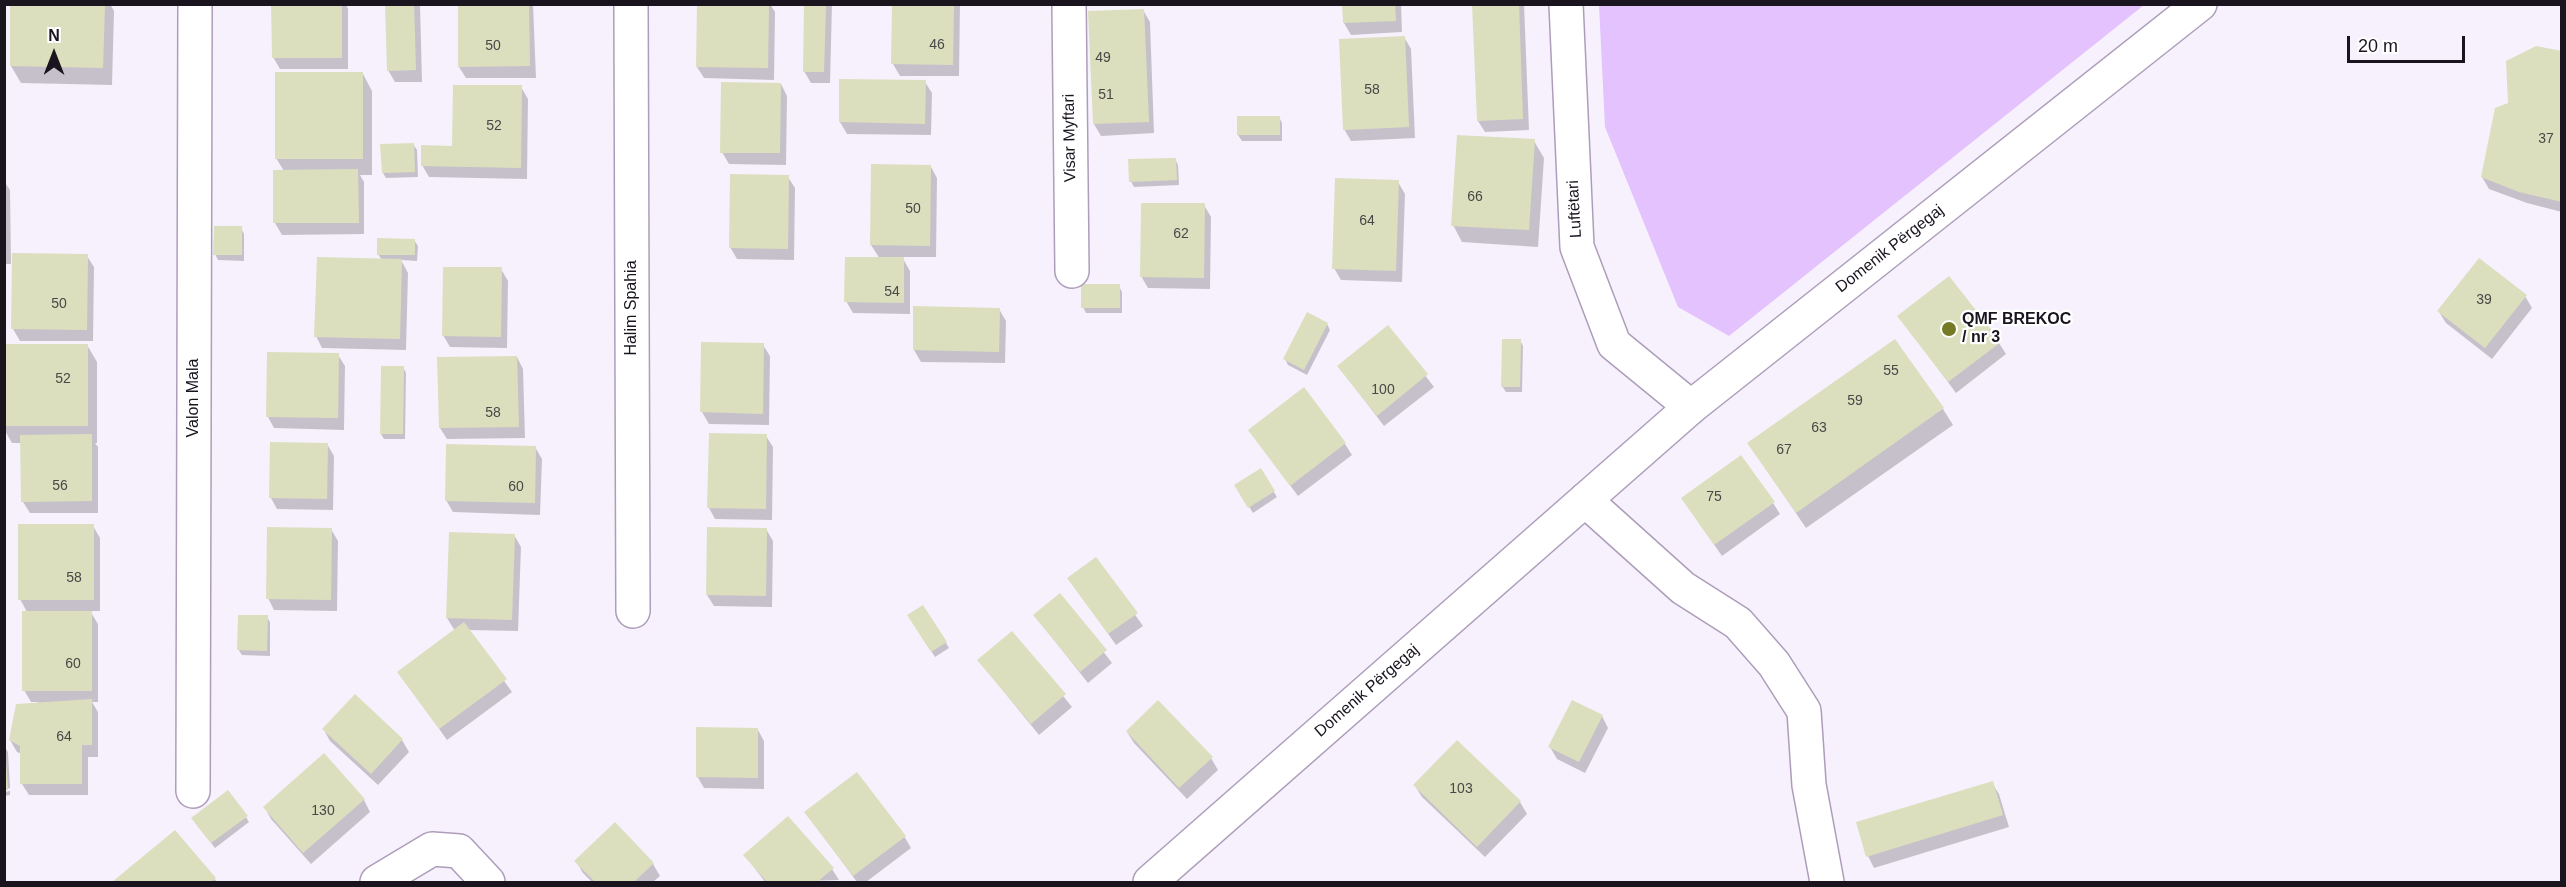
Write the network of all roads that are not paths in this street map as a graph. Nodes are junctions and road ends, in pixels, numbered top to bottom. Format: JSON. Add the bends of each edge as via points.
{"nodes":[{"id":1,"x":195,"y":4,"type":"edge"},
{"id":2,"x":631,"y":4,"type":"edge"},
{"id":3,"x":1069,"y":4,"type":"edge"},
{"id":4,"x":1566,"y":4,"type":"edge"},
{"id":5,"x":2200,"y":4,"type":"edge"},
{"id":6,"x":1072,"y":271,"type":"dead end"},
{"id":7,"x":1691,"y":407,"type":"junction"},
{"id":8,"x":1585,"y":500,"type":"junction"},
{"id":9,"x":633,"y":611,"type":"dead end"},
{"id":10,"x":193,"y":791,"type":"dead end"},
{"id":11,"x":377,"y":882,"type":"edge"},
{"id":12,"x":488,"y":882,"type":"edge"},
{"id":13,"x":1150,"y":882,"type":"edge"},
{"id":14,"x":1827,"y":882,"type":"edge"}],
"edges":[{"from":1,"to":10,"type":"street","name":"Valon Mala"},
{"from":2,"to":9,"type":"street","name":"Halim Spahia"},
{"from":3,"to":6,"type":"street","name":"Visar Myftari"},
{"from":4,"to":7,"type":"street","name":"Luftëtari","via":[[1577,247],[1614,344]]},
{"from":5,"to":7,"type":"street","name":"Domenik Përgegaj"},
{"from":7,"to":8,"type":"street","name":"Domenik Përgegaj"},
{"from":8,"to":13,"type":"street","name":"Domenik Përgegaj"},
{"from":8,"to":14,"type":"street","via":[[1683,588],[1738,623],[1774,663],[1804,711],[1809,785]]},
{"from":11,"to":12,"type":"street","via":[[432,849],[459,851]]}]}
